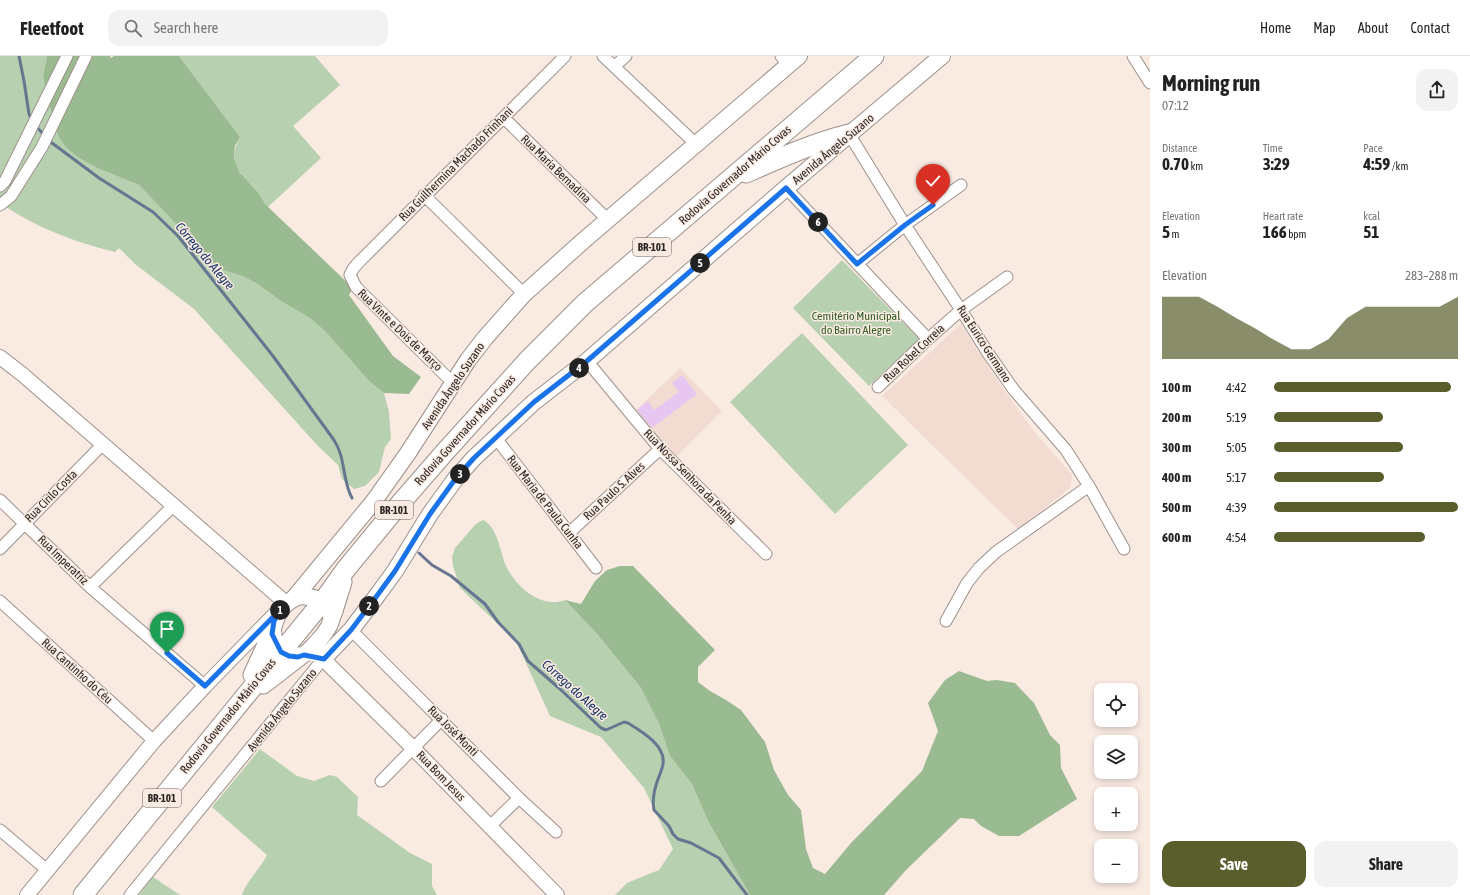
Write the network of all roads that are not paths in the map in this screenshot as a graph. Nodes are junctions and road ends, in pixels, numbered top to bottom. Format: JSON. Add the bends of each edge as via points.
{"nodes":[{"id":1,"x":67,"y":56,"type":"edge"},
{"id":2,"x":86,"y":56,"type":"edge"},
{"id":3,"x":565,"y":56,"type":"edge"},
{"id":4,"x":603,"y":56,"type":"edge"},
{"id":5,"x":626,"y":56,"type":"edge"},
{"id":6,"x":874,"y":56,"type":"edge"},
{"id":7,"x":942,"y":56,"type":"edge"},
{"id":8,"x":1133,"y":56,"type":"edge"},
{"id":9,"x":789,"y":59,"type":"edge"},
{"id":10,"x":615,"y":66,"type":"junction"},
{"id":11,"x":1150,"y":83,"type":"edge"},
{"id":12,"x":504,"y":118,"type":"junction"},
{"id":13,"x":849,"y":134,"type":"junction"},
{"id":14,"x":696,"y":144,"type":"junction"},
{"id":15,"x":727,"y":182,"type":"junction"},
{"id":16,"x":961,"y":185,"type":"dead end"},
{"id":17,"x":0,"y":186,"type":"edge"},
{"id":18,"x":786,"y":188,"type":"junction"},
{"id":19,"x":424,"y":196,"type":"junction"},
{"id":20,"x":0,"y":205,"type":"edge"},
{"id":21,"x":608,"y":220,"type":"junction"},
{"id":22,"x":905,"y":225,"type":"junction"},
{"id":23,"x":857,"y":264,"type":"junction"},
{"id":24,"x":350,"y":275,"type":"joint"},
{"id":25,"x":1007,"y":277,"type":"dead end"},
{"id":26,"x":524,"y":294,"type":"junction"},
{"id":27,"x":961,"y":310,"type":"junction"},
{"id":28,"x":928,"y":338,"type":"junction"},
{"id":29,"x":0,"y":357,"type":"edge"},
{"id":30,"x":587,"y":361,"type":"junction"},
{"id":31,"x":453,"y":383,"type":"junction"},
{"id":32,"x":878,"y":387,"type":"dead end"},
{"id":33,"x":494,"y":437,"type":"junction"},
{"id":34,"x":103,"y":444,"type":"junction"},
{"id":35,"x":660,"y":449,"type":"junction"},
{"id":36,"x":1089,"y":486,"type":"junction"},
{"id":37,"x":0,"y":500,"type":"edge"},
{"id":38,"x":173,"y":506,"type":"junction"},
{"id":39,"x":24,"y":523,"type":"junction"},
{"id":40,"x":569,"y":533,"type":"junction"},
{"id":41,"x":1124,"y":549,"type":"dead end"},
{"id":42,"x":0,"y":550,"type":"edge"},
{"id":43,"x":766,"y":554,"type":"dead end"},
{"id":44,"x":596,"y":568,"type":"dead end"},
{"id":45,"x":90,"y":587,"type":"junction"},
{"id":46,"x":0,"y":601,"type":"edge"},
{"id":47,"x":305,"y":604,"type":"junction"},
{"id":48,"x":946,"y":621,"type":"dead end"},
{"id":49,"x":351,"y":630,"type":"junction"},
{"id":50,"x":272,"y":634,"type":"junction"},
{"id":51,"x":321,"y":638,"type":"junction"},
{"id":52,"x":294,"y":654,"type":"junction"},
{"id":53,"x":324,"y":659,"type":"junction"},
{"id":54,"x":205,"y":686,"type":"junction"},
{"id":55,"x":241,"y":700,"type":"junction"},
{"id":56,"x":442,"y":719,"type":"junction"},
{"id":57,"x":154,"y":741,"type":"junction"},
{"id":58,"x":413,"y":748,"type":"junction"},
{"id":59,"x":381,"y":782,"type":"dead end"},
{"id":60,"x":519,"y":798,"type":"junction"},
{"id":61,"x":489,"y":827,"type":"junction"},
{"id":62,"x":0,"y":830,"type":"edge"},
{"id":63,"x":556,"y":832,"type":"dead end"},
{"id":64,"x":47,"y":870,"type":"junction"},
{"id":65,"x":27,"y":895,"type":"edge"},
{"id":66,"x":83,"y":895,"type":"edge"},
{"id":67,"x":130,"y":895,"type":"edge"},
{"id":68,"x":557,"y":895,"type":"edge"}],
"edges":[{"from":1,"to":17,"type":"street","via":[[5,181]]},
{"from":2,"to":20,"type":"street","via":[[42,148],[11,196]]},
{"from":3,"to":12,"type":"street","name":"Rua Guilhermina Machado Frinhani"},
{"from":4,"to":10,"type":"street"},
{"from":5,"to":10,"type":"street"},
{"from":6,"to":15,"type":"highway","name":"Rodovia Governador Mário Covas","number":"BR-101"},
{"from":7,"to":13,"type":"main road","name":"Avenida Ângelo Suzano"},
{"from":8,"to":11,"type":"street"},
{"from":9,"to":14,"type":"main road","name":"Avenida Ângelo Suzano"},
{"from":10,"to":14,"type":"street"},
{"from":12,"to":19,"type":"street","name":"Rua Guilhermina Machado Frinhani"},
{"from":12,"to":21,"type":"street","name":"Rua Maria Bernadina"},
{"from":13,"to":15,"type":"highway","via":[[810,146]]},
{"from":13,"to":18,"type":"main road","name":"Avenida Ângelo Suzano"},
{"from":13,"to":22,"type":"street","name":"Rua Eurico Germano"},
{"from":14,"to":21,"type":"main road","name":"Avenida Ângelo Suzano"},
{"from":15,"to":47,"type":"highway","name":"Rodovia Governador Mário Covas","number":"BR-101","via":[[585,303],[527,361],[402,501],[346,570]]},
{"from":16,"to":22,"type":"street"},
{"from":18,"to":23,"type":"street"},
{"from":18,"to":30,"type":"main road","name":"Avenida Ângelo Suzano"},
{"from":19,"to":24,"type":"street","name":"Rua Guilhermina Machado Frinhani","via":[[352,269]]},
{"from":19,"to":26,"type":"street"},
{"from":21,"to":26,"type":"main road","name":"Avenida Ângelo Suzano"},
{"from":22,"to":23,"type":"street"},
{"from":22,"to":27,"type":"street","name":"Rua Eurico Germano"},
{"from":23,"to":28,"type":"street"},
{"from":24,"to":31,"type":"street","name":"Rua Vinte e Dois de Março","via":[[356,287]]},
{"from":25,"to":27,"type":"street","name":"Rua Robel Correia"},
{"from":26,"to":31,"type":"main road","name":"Avenida Ângelo Suzano","via":[[485,338]]},
{"from":27,"to":28,"type":"street","name":"Rua Robel Correia"},
{"from":27,"to":36,"type":"street","name":"Rua Eurico Germano","via":[[1014,390],[1066,450]]},
{"from":28,"to":32,"type":"street","name":"Rua Robel Correia"},
{"from":29,"to":34,"type":"street"},
{"from":30,"to":33,"type":"main road","name":"Avenida Ângelo Suzano"},
{"from":30,"to":35,"type":"street","name":"Rua Nossa Senhora da Penha"},
{"from":31,"to":47,"type":"main road","name":"Avenida Ângelo Suzano"},
{"from":33,"to":40,"type":"street","name":"Rua Maria de Paula Cunha"},
{"from":33,"to":49,"type":"main road","name":"Avenida Ângelo Suzano","via":[[456,478],[395,571]]},
{"from":34,"to":38,"type":"street"},
{"from":34,"to":39,"type":"street","name":"Rua Cirilo Costa"},
{"from":35,"to":40,"type":"street","name":"Rua Paulo S. Alves"},
{"from":35,"to":43,"type":"street","name":"Rua Nossa Senhora da Penha"},
{"from":36,"to":41,"type":"street","name":"Rua Eurico Germano"},
{"from":36,"to":48,"type":"street","via":[[996,552],[979,568]]},
{"from":37,"to":39,"type":"street","name":"Rua Imperatriz"},
{"from":38,"to":45,"type":"street","name":"Rua Imperatriz"},
{"from":38,"to":47,"type":"street"},
{"from":39,"to":42,"type":"street","name":"Rua Cirilo Costa"},
{"from":39,"to":45,"type":"street","name":"Rua Imperatriz"},
{"from":40,"to":44,"type":"street","name":"Rua Maria de Paula Cunha"},
{"from":45,"to":54,"type":"street","name":"Rua Imperatriz"},
{"from":46,"to":57,"type":"street","name":"Rua Cantinho do Céu"},
{"from":47,"to":50,"type":"main road","via":[[274,621]]},
{"from":47,"to":51,"type":"main road","via":[[332,622]]},
{"from":47,"to":52,"type":"highway","name":"Rodovia Governador Mário Covas","number":"BR-101"},
{"from":47,"to":54,"type":"street","name":"Avenida Ângelo Suzano"},
{"from":49,"to":53,"type":"main road","name":"Avenida Ângelo Suzano"},
{"from":49,"to":56,"type":"street","name":"Rua José Monti"},
{"from":50,"to":52,"type":"main road"},
{"from":50,"to":55,"type":"highway"},
{"from":51,"to":52,"type":"main road"},
{"from":51,"to":53,"type":"main road"},
{"from":52,"to":53,"type":"main road"},
{"from":52,"to":55,"type":"highway","name":"Rodovia Governador Mário Covas","number":"BR-101"},
{"from":53,"to":58,"type":"street","name":"Rua Bom Jesus"},
{"from":53,"to":67,"type":"street","name":"Avenida Ângelo Suzano"},
{"from":54,"to":57,"type":"street","name":"Avenida Ângelo Suzano"},
{"from":55,"to":66,"type":"highway","name":"Rodovia Governador Mário Covas","number":"BR-101"},
{"from":56,"to":58,"type":"street"},
{"from":56,"to":60,"type":"street","name":"Rua José Monti"},
{"from":57,"to":64,"type":"street","name":"Avenida Ângelo Suzano"},
{"from":58,"to":59,"type":"street"},
{"from":58,"to":61,"type":"street","name":"Rua Bom Jesus"},
{"from":60,"to":61,"type":"street"},
{"from":60,"to":63,"type":"street","name":"Rua José Monti"},
{"from":61,"to":68,"type":"street","name":"Rua Bom Jesus"},
{"from":62,"to":64,"type":"street"},
{"from":64,"to":65,"type":"street","name":"Avenida Ângelo Suzano"}]}
